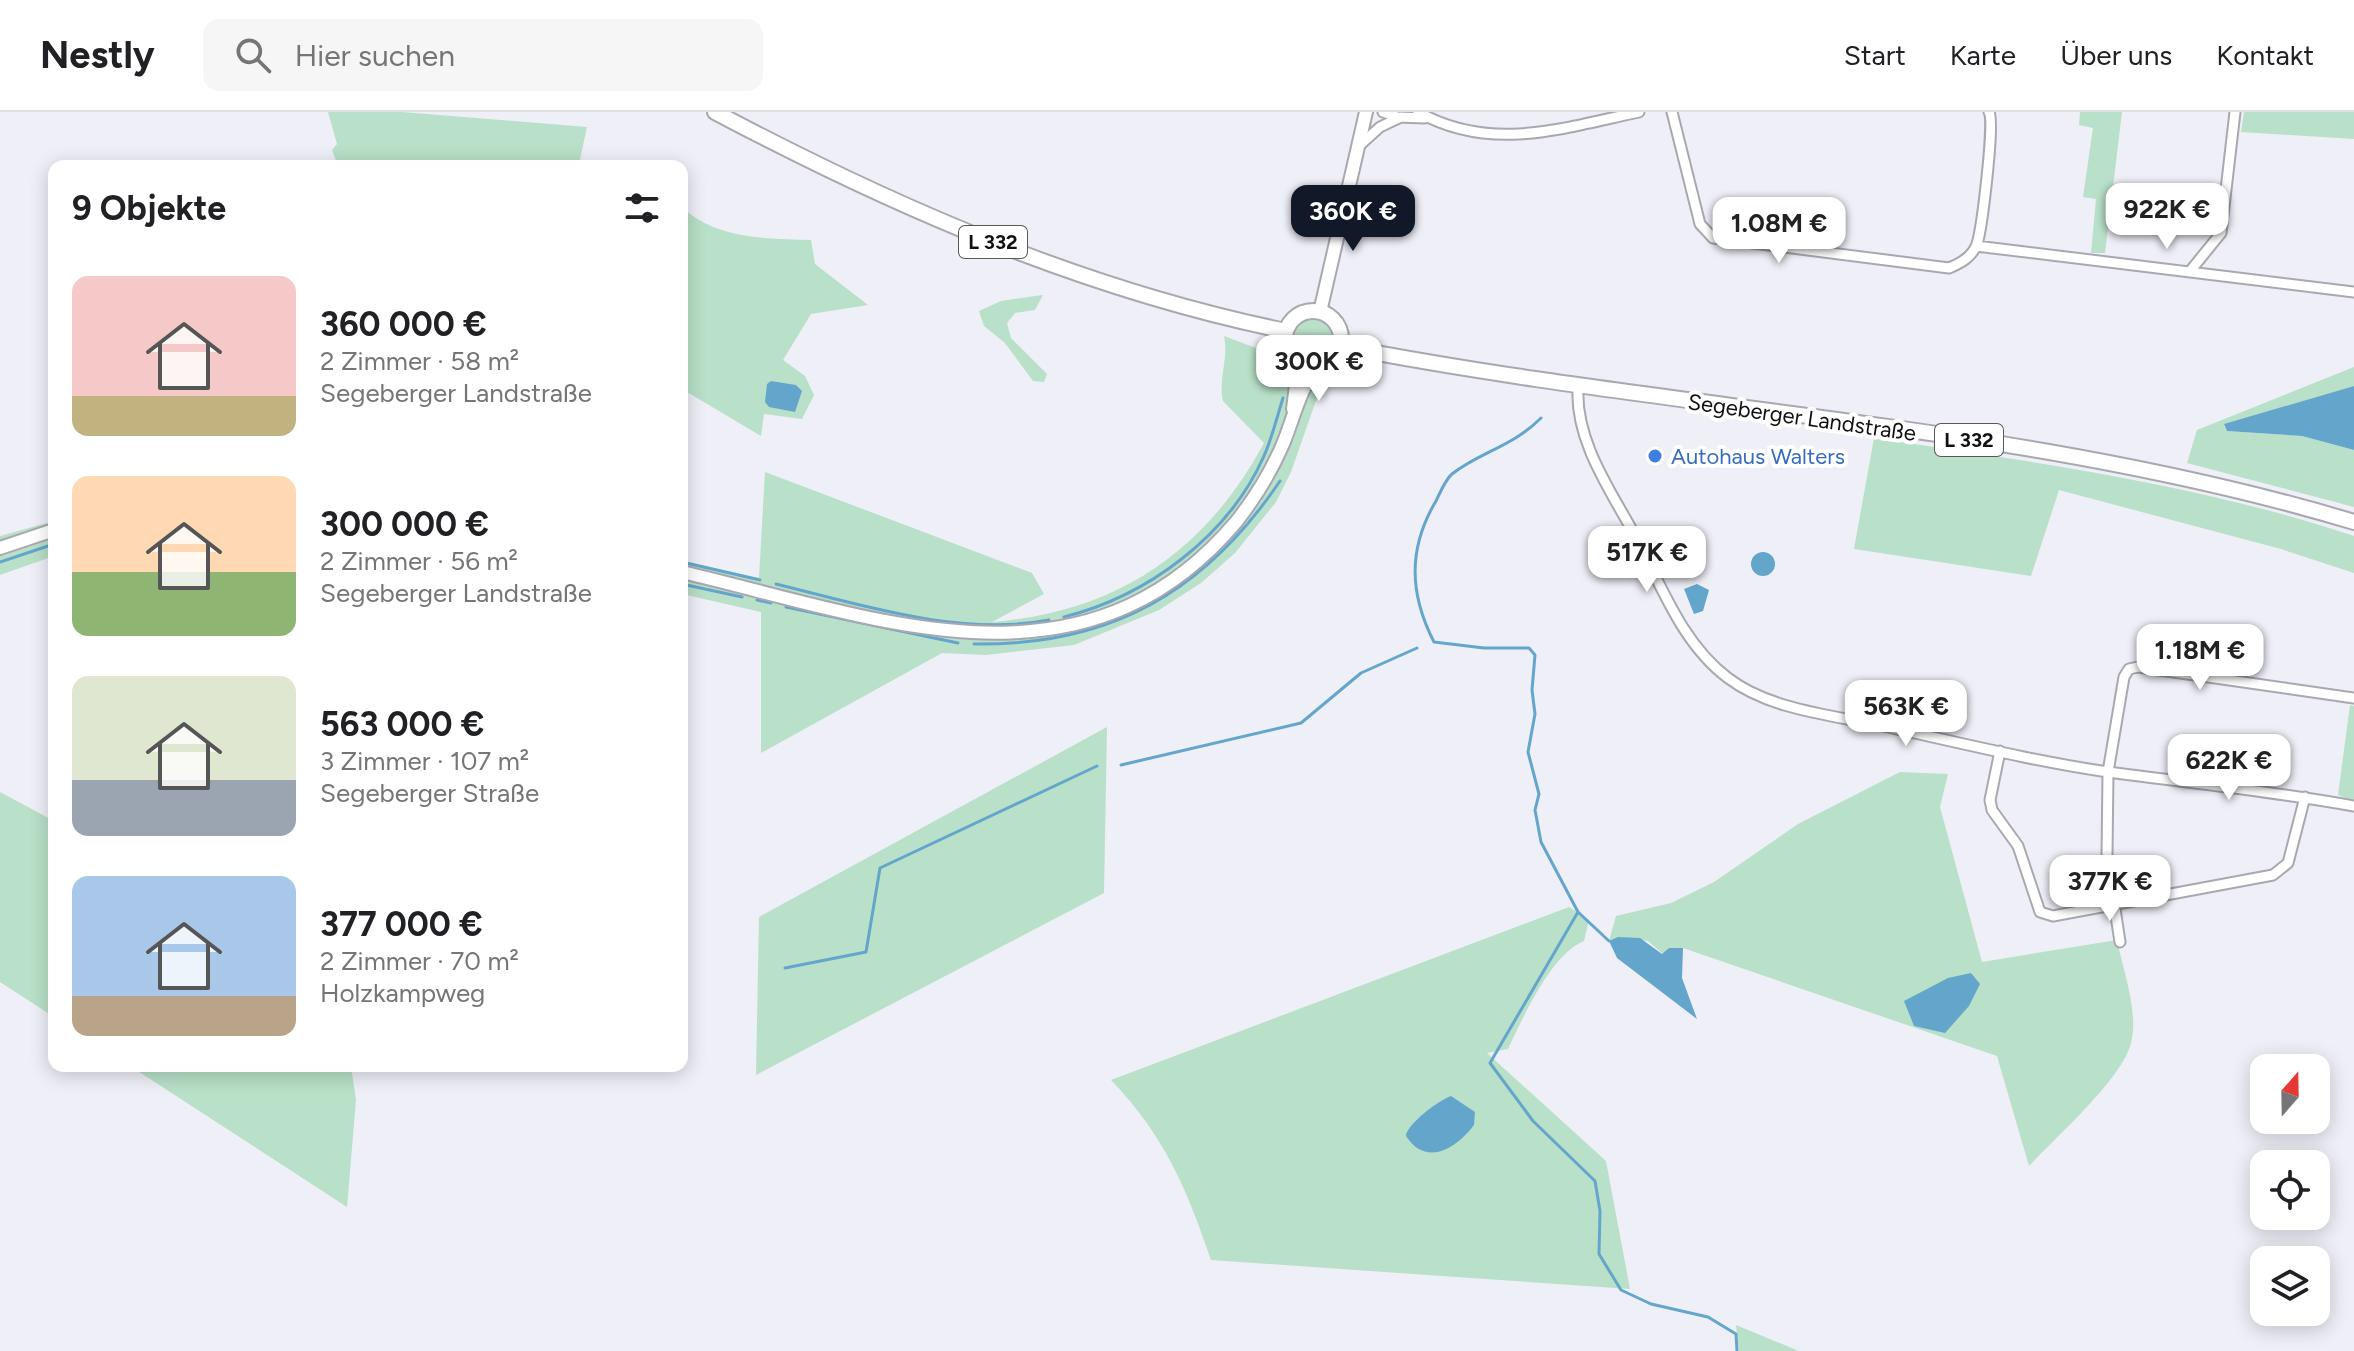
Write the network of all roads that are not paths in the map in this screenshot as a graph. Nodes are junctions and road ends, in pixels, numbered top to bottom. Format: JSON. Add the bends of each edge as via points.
{"nodes":[{"id":1,"x":715,"y":112,"type":"edge"},
{"id":2,"x":1366,"y":112,"type":"edge"},
{"id":3,"x":1383,"y":112,"type":"edge"},
{"id":4,"x":1418,"y":112,"type":"edge"},
{"id":5,"x":1639,"y":112,"type":"edge"},
{"id":6,"x":1672,"y":112,"type":"edge"},
{"id":7,"x":1989,"y":112,"type":"edge"},
{"id":8,"x":2235,"y":112,"type":"edge"},
{"id":9,"x":1401,"y":117,"type":"junction"},
{"id":10,"x":1429,"y":118,"type":"junction"},
{"id":11,"x":1358,"y":148,"type":"junction"},
{"id":12,"x":1976,"y":246,"type":"junction"},
{"id":13,"x":2191,"y":270,"type":"junction"},
{"id":14,"x":2354,"y":292,"type":"edge"},
{"id":15,"x":1320,"y":312,"type":"junction"},
{"id":16,"x":1286,"y":331,"type":"junction"},
{"id":17,"x":1340,"y":346,"type":"junction"},
{"id":18,"x":1294,"y":361,"type":"junction"},
{"id":19,"x":1318,"y":367,"type":"junction"},
{"id":20,"x":1578,"y":387,"type":"junction"},
{"id":21,"x":1292,"y":420,"type":"junction"},
{"id":22,"x":2354,"y":522,"type":"edge"},
{"id":23,"x":48,"y":532,"type":"edge"},
{"id":24,"x":0,"y":548,"type":"edge"},
{"id":25,"x":688,"y":573,"type":"edge"},
{"id":26,"x":2354,"y":698,"type":"edge"},
{"id":27,"x":2000,"y":751,"type":"junction"},
{"id":28,"x":2108,"y":772,"type":"junction"},
{"id":29,"x":2305,"y":797,"type":"junction"},
{"id":30,"x":2354,"y":806,"type":"edge"},
{"id":31,"x":2113,"y":905,"type":"junction"},
{"id":32,"x":2120,"y":942,"type":"dead end"}],
"edges":[{"from":1,"to":16,"type":"main road","number":"L 332","via":[[885,198],[1031,257],[1223,317]]},
{"from":2,"to":11,"type":"main road"},
{"from":3,"to":9,"type":"street"},
{"from":4,"to":10,"type":"street"},
{"from":5,"to":10,"type":"street","via":[[1496,137]]},
{"from":6,"to":12,"type":"street","via":[[1700,224],[1713,238],[1949,268],[1965,262]]},
{"from":7,"to":12,"type":"street","via":[[1991,136]]},
{"from":8,"to":13,"type":"street","via":[[2221,233]]},
{"from":9,"to":10,"type":"street"},
{"from":9,"to":11,"type":"street","via":[[1380,127]]},
{"from":11,"to":15,"type":"main road"},
{"from":12,"to":13,"type":"street"},
{"from":13,"to":14,"type":"street"},
{"from":15,"to":16,"type":"main road","via":[[1300,314]]},
{"from":15,"to":17,"type":"main road","via":[[1336,323]]},
{"from":16,"to":18,"type":"main road","via":[[1285,347]]},
{"from":17,"to":19,"type":"main road","via":[[1332,360]]},
{"from":17,"to":20,"type":"main road","name":"Segeberger Landstraße","number":"L 332"},
{"from":18,"to":19,"type":"main road"},
{"from":18,"to":21,"type":"main road"},
{"from":19,"to":21,"type":"main road"},
{"from":20,"to":22,"type":"main road","name":"Segeberger Landstraße","number":"L 332","via":[[2058,452],[2198,480]]},
{"from":20,"to":27,"type":"street","via":[[1586,441],[1607,484],[1678,619],[1697,650],[1717,669],[1765,699]]},
{"from":21,"to":25,"type":"main road","via":[[1263,483],[1205,553],[1151,593],[1079,624],[1010,635],[942,631]]},
{"from":23,"to":24,"type":"main road"},
{"from":26,"to":28,"type":"street","via":[[2129,669]]},
{"from":27,"to":28,"type":"street"},
{"from":27,"to":31,"type":"street","via":[[1992,810],[2018,846],[2040,912],[2053,916]]},
{"from":28,"to":29,"type":"street"},
{"from":28,"to":31,"type":"street","via":[[2107,865]]},
{"from":29,"to":30,"type":"street"},
{"from":29,"to":31,"type":"street","via":[[2288,863],[2273,875]]},
{"from":31,"to":32,"type":"street"}]}
